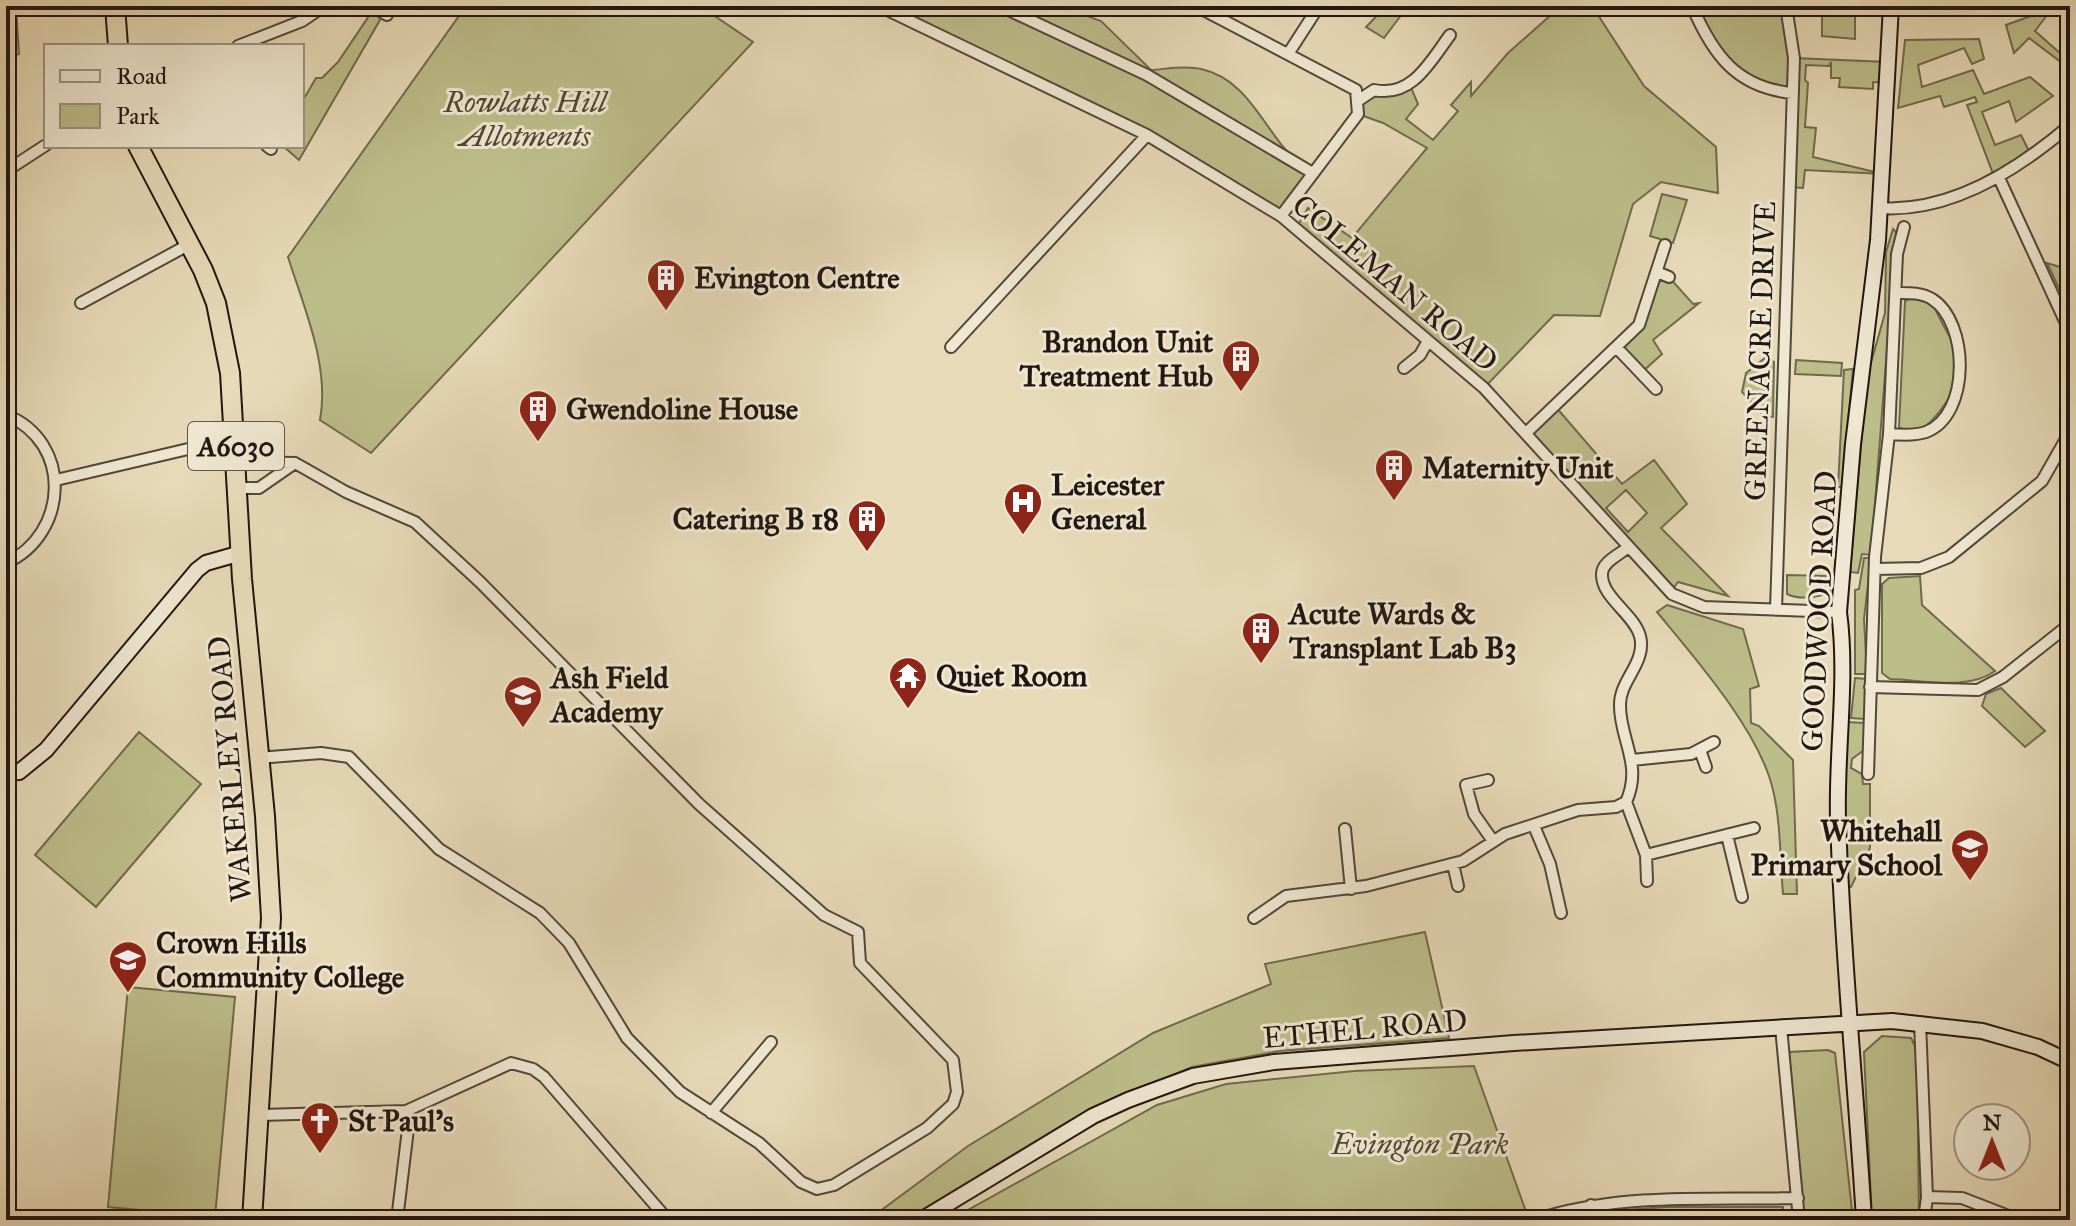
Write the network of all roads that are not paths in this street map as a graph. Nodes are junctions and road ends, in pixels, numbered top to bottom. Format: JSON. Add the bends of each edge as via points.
{"nodes":[{"id":1,"x":115,"y":6,"type":"edge"},
{"id":2,"x":324,"y":6,"type":"edge"},
{"id":3,"x":372,"y":6,"type":"edge"},
{"id":4,"x":879,"y":6,"type":"edge"},
{"id":5,"x":1000,"y":6,"type":"edge"},
{"id":6,"x":1319,"y":6,"type":"edge"},
{"id":7,"x":1692,"y":6,"type":"edge"},
{"id":8,"x":1786,"y":6,"type":"edge"},
{"id":9,"x":1891,"y":6,"type":"edge"},
{"id":10,"x":1200,"y":7,"type":"edge"},
{"id":11,"x":387,"y":15,"type":"dead end"},
{"id":12,"x":1450,"y":40,"type":"dead end"},
{"id":13,"x":118,"y":44,"type":"edge"},
{"id":14,"x":243,"y":44,"type":"edge"},
{"id":15,"x":1288,"y":54,"type":"junction"},
{"id":16,"x":1793,"y":93,"type":"junction"},
{"id":17,"x":1359,"y":100,"type":"junction"},
{"id":18,"x":2070,"y":125,"type":"edge"},
{"id":19,"x":1147,"y":135,"type":"junction"},
{"id":20,"x":44,"y":146,"type":"edge"},
{"id":21,"x":139,"y":148,"type":"edge"},
{"id":22,"x":6,"y":171,"type":"edge"},
{"id":23,"x":1311,"y":172,"type":"junction"},
{"id":24,"x":1997,"y":179,"type":"junction"},
{"id":25,"x":1880,"y":208,"type":"junction"},
{"id":26,"x":1281,"y":216,"type":"junction"},
{"id":27,"x":1904,"y":227,"type":"dead end"},
{"id":28,"x":190,"y":244,"type":"junction"},
{"id":29,"x":1665,"y":245,"type":"dead end"},
{"id":30,"x":1657,"y":272,"type":"junction"},
{"id":31,"x":1669,"y":277,"type":"dead end"},
{"id":32,"x":1896,"y":293,"type":"junction"},
{"id":33,"x":81,"y":303,"type":"dead end"},
{"id":34,"x":2070,"y":332,"type":"edge"},
{"id":35,"x":1428,"y":341,"type":"junction"},
{"id":36,"x":951,"y":347,"type":"dead end"},
{"id":37,"x":1617,"y":348,"type":"junction"},
{"id":38,"x":1404,"y":368,"type":"dead end"},
{"id":39,"x":1656,"y":389,"type":"dead end"},
{"id":40,"x":6,"y":415,"type":"edge"},
{"id":41,"x":2070,"y":432,"type":"edge"},
{"id":42,"x":1526,"y":433,"type":"junction"},
{"id":43,"x":1889,"y":434,"type":"junction"},
{"id":44,"x":235,"y":438,"type":"junction"},
{"id":45,"x":237,"y":462,"type":"junction"},
{"id":46,"x":295,"y":463,"type":"junction"},
{"id":47,"x":56,"y":480,"type":"junction"},
{"id":48,"x":237,"y":488,"type":"junction"},
{"id":49,"x":1627,"y":548,"type":"junction"},
{"id":50,"x":241,"y":553,"type":"junction"},
{"id":51,"x":6,"y":563,"type":"edge"},
{"id":52,"x":1875,"y":569,"type":"junction"},
{"id":53,"x":1776,"y":610,"type":"junction"},
{"id":54,"x":1839,"y":612,"type":"junction"},
{"id":55,"x":2070,"y":624,"type":"edge"},
{"id":56,"x":1870,"y":687,"type":"junction"},
{"id":57,"x":1714,"y":742,"type":"dead end"},
{"id":58,"x":1700,"y":750,"type":"junction"},
{"id":59,"x":258,"y":758,"type":"junction"},
{"id":60,"x":1632,"y":760,"type":"junction"},
{"id":61,"x":1706,"y":767,"type":"dead end"},
{"id":62,"x":6,"y":773,"type":"edge"},
{"id":63,"x":1868,"y":774,"type":"dead end"},
{"id":64,"x":1488,"y":780,"type":"dead end"},
{"id":65,"x":1626,"y":802,"type":"junction"},
{"id":66,"x":1534,"y":826,"type":"junction"},
{"id":67,"x":1754,"y":828,"type":"dead end"},
{"id":68,"x":1345,"y":829,"type":"dead end"},
{"id":69,"x":1727,"y":835,"type":"junction"},
{"id":70,"x":1493,"y":841,"type":"junction"},
{"id":71,"x":1646,"y":855,"type":"junction"},
{"id":72,"x":1453,"y":864,"type":"junction"},
{"id":73,"x":1647,"y":881,"type":"dead end"},
{"id":74,"x":1458,"y":886,"type":"dead end"},
{"id":75,"x":1351,"y":889,"type":"junction"},
{"id":76,"x":1742,"y":897,"type":"dead end"},
{"id":77,"x":1561,"y":913,"type":"dead end"},
{"id":78,"x":1254,"y":918,"type":"dead end"},
{"id":79,"x":1920,"y":1022,"type":"junction"},
{"id":80,"x":1851,"y":1023,"type":"junction"},
{"id":81,"x":1781,"y":1027,"type":"junction"},
{"id":82,"x":771,"y":1042,"type":"dead end"},
{"id":83,"x":2070,"y":1062,"type":"edge"},
{"id":84,"x":406,"y":1111,"type":"junction"},
{"id":85,"x":711,"y":1113,"type":"junction"},
{"id":86,"x":260,"y":1115,"type":"junction"},
{"id":87,"x":1927,"y":1197,"type":"junction"},
{"id":88,"x":1798,"y":1198,"type":"junction"},
{"id":89,"x":1591,"y":1205,"type":"junction"},
{"id":90,"x":1548,"y":1216,"type":"dead end"},
{"id":91,"x":252,"y":1220,"type":"edge"},
{"id":92,"x":397,"y":1220,"type":"edge"},
{"id":93,"x":668,"y":1220,"type":"edge"},
{"id":94,"x":921,"y":1220,"type":"edge"},
{"id":95,"x":1596,"y":1220,"type":"edge"},
{"id":96,"x":1799,"y":1220,"type":"edge"},
{"id":97,"x":1864,"y":1220,"type":"edge"},
{"id":98,"x":1924,"y":1220,"type":"edge"},
{"id":99,"x":2019,"y":1220,"type":"edge"}],
"edges":[{"from":1,"to":13,"type":"highway"},
{"from":2,"to":14,"type":"street","via":[[302,21]]},
{"from":3,"to":11,"type":"street"},
{"from":4,"to":19,"type":"street","name":"COLEMAN ROAD"},
{"from":5,"to":23,"type":"street","name":"COLEMAN ROAD","via":[[1147,75]]},
{"from":6,"to":15,"type":"street"},
{"from":7,"to":16,"type":"street","via":[[1707,41],[1734,71],[1768,91]]},
{"from":8,"to":16,"type":"street","name":"GREENACRE DRIVE"},
{"from":9,"to":25,"type":"street","name":"GOODWOOD ROAD"},
{"from":10,"to":15,"type":"street"},
{"from":12,"to":17,"type":"street","via":[[1409,86],[1390,93],[1374,90]]},
{"from":15,"to":17,"type":"street","via":[[1347,83]]},
{"from":16,"to":53,"type":"street","name":"GREENACRE DRIVE"},
{"from":17,"to":23,"type":"street","via":[[1358,114]]},
{"from":18,"to":24,"type":"street"},
{"from":19,"to":26,"type":"street","name":"COLEMAN ROAD"},
{"from":19,"to":36,"type":"street"},
{"from":20,"to":22,"type":"street"},
{"from":21,"to":28,"type":"highway","number":"A6030"},
{"from":23,"to":26,"type":"street"},
{"from":24,"to":25,"type":"street","via":[[1920,207]]},
{"from":24,"to":34,"type":"street"},
{"from":25,"to":54,"type":"street","name":"GOODWOOD ROAD"},
{"from":26,"to":35,"type":"street","name":"COLEMAN ROAD"},
{"from":27,"to":32,"type":"street"},
{"from":28,"to":33,"type":"street"},
{"from":28,"to":44,"type":"highway","number":"A6030","via":[[216,303],[225,339]]},
{"from":29,"to":30,"type":"street"},
{"from":30,"to":31,"type":"street"},
{"from":30,"to":37,"type":"street","via":[[1639,325]]},
{"from":32,"to":43,"type":"street"},
{"from":32,"to":43,"type":"street","via":[[1935,301],[1955,335],[1961,371],[1954,399],[1937,425],[1916,434]]},
{"from":35,"to":38,"type":"street"},
{"from":35,"to":42,"type":"street","name":"COLEMAN ROAD","via":[[1484,388]]},
{"from":37,"to":39,"type":"street"},
{"from":37,"to":42,"type":"street"},
{"from":40,"to":47,"type":"street","via":[[39,438]]},
{"from":41,"to":52,"type":"street","via":[[2042,481],[1949,557],[1921,568]]},
{"from":42,"to":49,"type":"street","name":"COLEMAN ROAD"},
{"from":43,"to":52,"type":"street"},
{"from":44,"to":45,"type":"highway","number":"A6030"},
{"from":44,"to":47,"type":"street"},
{"from":45,"to":46,"type":"street"},
{"from":45,"to":48,"type":"highway","number":"A6030"},
{"from":46,"to":48,"type":"street","via":[[259,488]]},
{"from":46,"to":85,"type":"street","via":[[415,522],[699,804],[824,915],[858,932],[860,963],[953,1060],[953,1104],[879,1160],[817,1189]]},
{"from":47,"to":51,"type":"street","via":[[51,519],[32,546]]},
{"from":48,"to":50,"type":"highway","number":"A6030"},
{"from":49,"to":53,"type":"street","name":"COLEMAN ROAD","via":[[1682,599],[1704,607]]},
{"from":49,"to":60,"type":"street","via":[[1602,573],[1641,643],[1619,705]]},
{"from":50,"to":59,"type":"highway","name":"WAKERLEY ROAD","number":"A6030"},
{"from":50,"to":62,"type":"street","via":[[197,570],[46,750],[19,772]]},
{"from":52,"to":56,"type":"street"},
{"from":53,"to":54,"type":"street","name":"COLEMAN ROAD"},
{"from":54,"to":80,"type":"street","name":"GOODWOOD ROAD","via":[[1838,803]]},
{"from":55,"to":56,"type":"street","via":[[2003,677],[1978,690]]},
{"from":56,"to":63,"type":"street"},
{"from":57,"to":58,"type":"street"},
{"from":58,"to":60,"type":"street"},
{"from":58,"to":61,"type":"street"},
{"from":59,"to":85,"type":"street","via":[[321,753],[349,757],[439,849],[540,913],[569,943],[627,1038],[680,1092]]},
{"from":59,"to":86,"type":"highway","name":"WAKERLEY ROAD","number":"A6030","via":[[271,918]]},
{"from":60,"to":65,"type":"street"},
{"from":64,"to":70,"type":"street","via":[[1466,785],[1474,814]]},
{"from":65,"to":66,"type":"street","via":[[1578,810]]},
{"from":65,"to":71,"type":"street"},
{"from":66,"to":70,"type":"street"},
{"from":66,"to":77,"type":"street","via":[[1550,864]]},
{"from":67,"to":69,"type":"street"},
{"from":68,"to":75,"type":"street"},
{"from":69,"to":71,"type":"street"},
{"from":69,"to":76,"type":"street"},
{"from":70,"to":72,"type":"street"},
{"from":71,"to":73,"type":"street"},
{"from":72,"to":74,"type":"street"},
{"from":72,"to":75,"type":"street"},
{"from":75,"to":78,"type":"street","via":[[1286,896]]},
{"from":79,"to":80,"type":"street","name":"ETHEL ROAD"},
{"from":79,"to":83,"type":"street","name":"ETHEL ROAD","via":[[1982,1031]]},
{"from":79,"to":87,"type":"street"},
{"from":80,"to":81,"type":"street","name":"ETHEL ROAD"},
{"from":80,"to":97,"type":"street","name":"GOODWOOD ROAD"},
{"from":81,"to":88,"type":"street"},
{"from":81,"to":94,"type":"street","name":"ETHEL ROAD","via":[[1324,1057],[1225,1069],[1163,1086],[1093,1116]]},
{"from":82,"to":85,"type":"street"},
{"from":84,"to":86,"type":"street"},
{"from":84,"to":92,"type":"street"},
{"from":84,"to":93,"type":"street","via":[[503,1064],[533,1069]]},
{"from":86,"to":91,"type":"highway","name":"WAKERLEY ROAD","number":"A6030"},
{"from":87,"to":98,"type":"street"},
{"from":87,"to":99,"type":"street","via":[[1962,1198]]},
{"from":88,"to":89,"type":"street"},
{"from":88,"to":96,"type":"street"},
{"from":89,"to":90,"type":"street"},
{"from":89,"to":95,"type":"street"}]}
